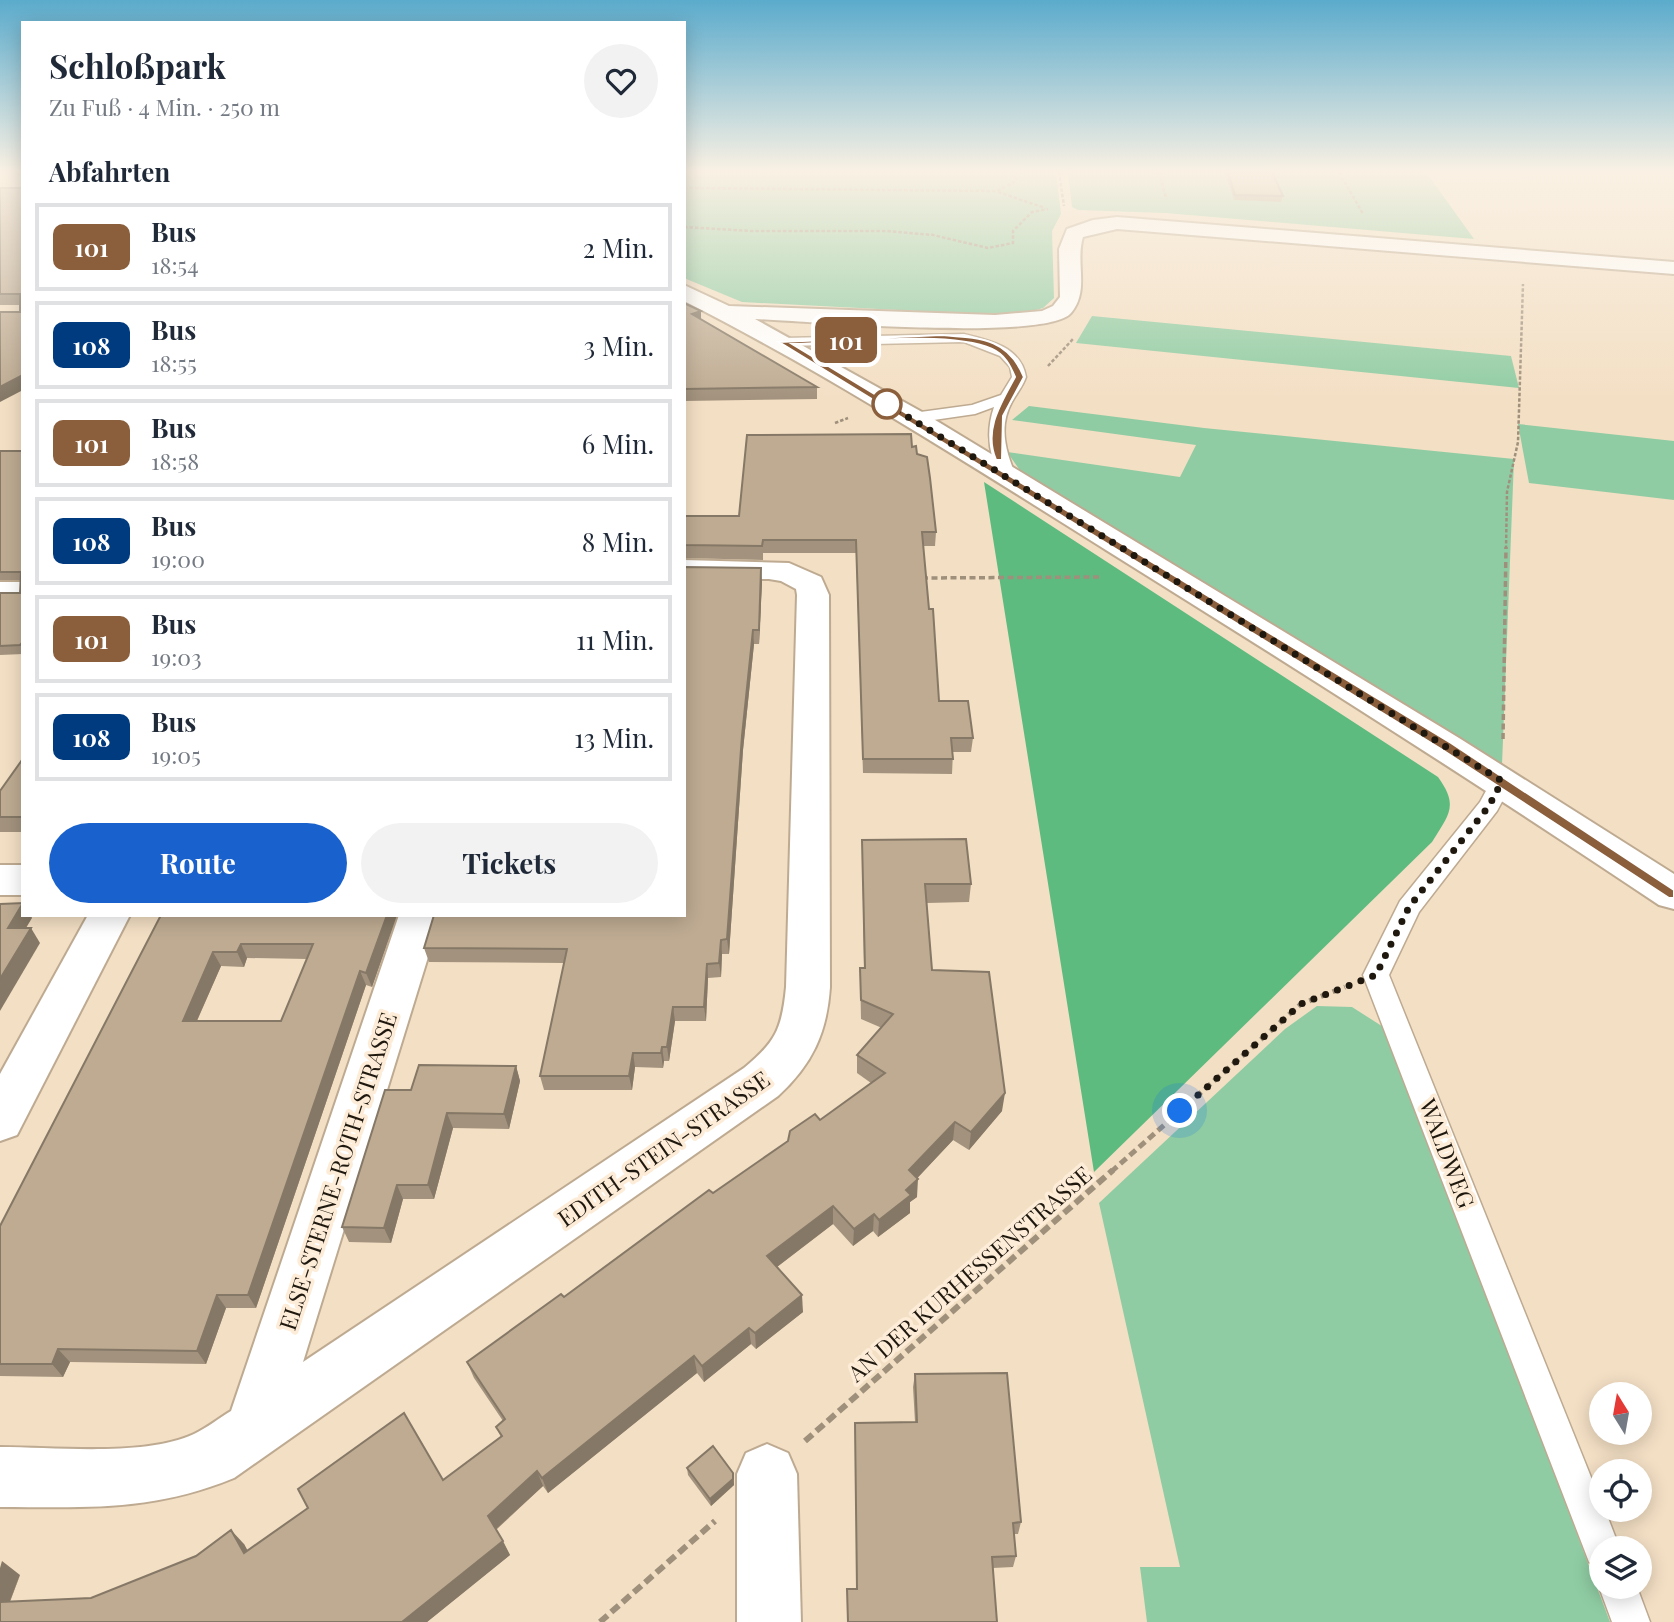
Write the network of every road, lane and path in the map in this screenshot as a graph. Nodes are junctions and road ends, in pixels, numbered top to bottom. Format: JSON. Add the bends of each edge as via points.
{"nodes":[{"id":1,"x":1070,"y":248,"type":"edge"},
{"id":2,"x":1435,"y":248,"type":"edge"},
{"id":3,"x":1524,"y":255,"type":"junction"},
{"id":4,"x":1674,"y":268,"type":"edge"},
{"id":5,"x":686,"y":293,"type":"edge"},
{"id":6,"x":723,"y":310,"type":"junction"},
{"id":7,"x":783,"y":342,"type":"junction"},
{"id":8,"x":1006,"y":398,"type":"junction"},
{"id":9,"x":912,"y":418,"type":"junction"},
{"id":10,"x":1009,"y":478,"type":"junction"},
{"id":11,"x":686,"y":569,"type":"edge"},
{"id":12,"x":1167,"y":576,"type":"junction"},
{"id":13,"x":912,"y":578,"type":"edge"},
{"id":14,"x":0,"y":591,"type":"edge"},
{"id":15,"x":21,"y":591,"type":"edge"},
{"id":16,"x":1502,"y":781,"type":"junction"},
{"id":17,"x":0,"y":880,"type":"edge"},
{"id":18,"x":21,"y":880,"type":"edge"},
{"id":19,"x":1674,"y":894,"type":"edge"},
{"id":20,"x":108,"y":917,"type":"edge"},
{"id":21,"x":419,"y":917,"type":"edge"},
{"id":22,"x":1376,"y":975,"type":"junction"},
{"id":23,"x":0,"y":1120,"type":"edge"},
{"id":24,"x":254,"y":1427,"type":"junction"},
{"id":25,"x":768,"y":1474,"type":"junction"},
{"id":26,"x":0,"y":1476,"type":"edge"},
{"id":27,"x":1597,"y":1536,"type":"edge"},
{"id":28,"x":1622,"y":1599,"type":"edge"},
{"id":29,"x":600,"y":1622,"type":"edge"},
{"id":30,"x":769,"y":1622,"type":"edge"},
{"id":31,"x":1631,"y":1622,"type":"edge"}],
"edges":[{"from":1,"to":6,"type":"street","via":[[1071,298],[1061,311],[1046,318],[995,322]]},
{"from":2,"to":3,"type":"street"},
{"from":3,"to":4,"type":"street"},
{"from":3,"to":16,"type":"path","via":[[1518,442],[1507,492]]},
{"from":5,"to":6,"type":"street"},
{"from":6,"to":7,"type":"street"},
{"from":7,"to":8,"type":"lane","via":[[942,337],[985,342],[1017,366],[1019,377]]},
{"from":7,"to":9,"type":"street"},
{"from":8,"to":9,"type":"lane","via":[[975,409]]},
{"from":8,"to":10,"type":"lane","via":[[996,445]]},
{"from":9,"to":10,"type":"street"},
{"from":10,"to":12,"type":"street"},
{"from":11,"to":24,"type":"street","name":"EDITH-STEIN-STRASSE","via":[[789,572],[810,584],[813,595],[808,987],[804,1030],[796,1047],[761,1082]]},
{"from":12,"to":13,"type":"path"},
{"from":12,"to":16,"type":"street"},
{"from":14,"to":15,"type":"street"},
{"from":16,"to":19,"type":"street"},
{"from":16,"to":22,"type":"lane","via":[[1489,806],[1409,907]]},
{"from":17,"to":18,"type":"street"},
{"from":20,"to":23,"type":"street"},
{"from":21,"to":24,"type":"street","name":"ELSE-STERNE-ROTH-STRASSE"},
{"from":22,"to":25,"type":"path","name":"AN DER KURHESSENSTRASSE","via":[[1301,1004]]},
{"from":22,"to":27,"type":"lane","name":"WALDWEG"},
{"from":24,"to":26,"type":"street","name":"EDITH-STEIN-STRASSE","via":[[213,1457],[190,1467],[130,1476]]},
{"from":25,"to":29,"type":"path","name":"AN DER KURHESSENSTRASSE"},
{"from":25,"to":30,"type":"street"},
{"from":28,"to":31,"type":"lane"}]}
